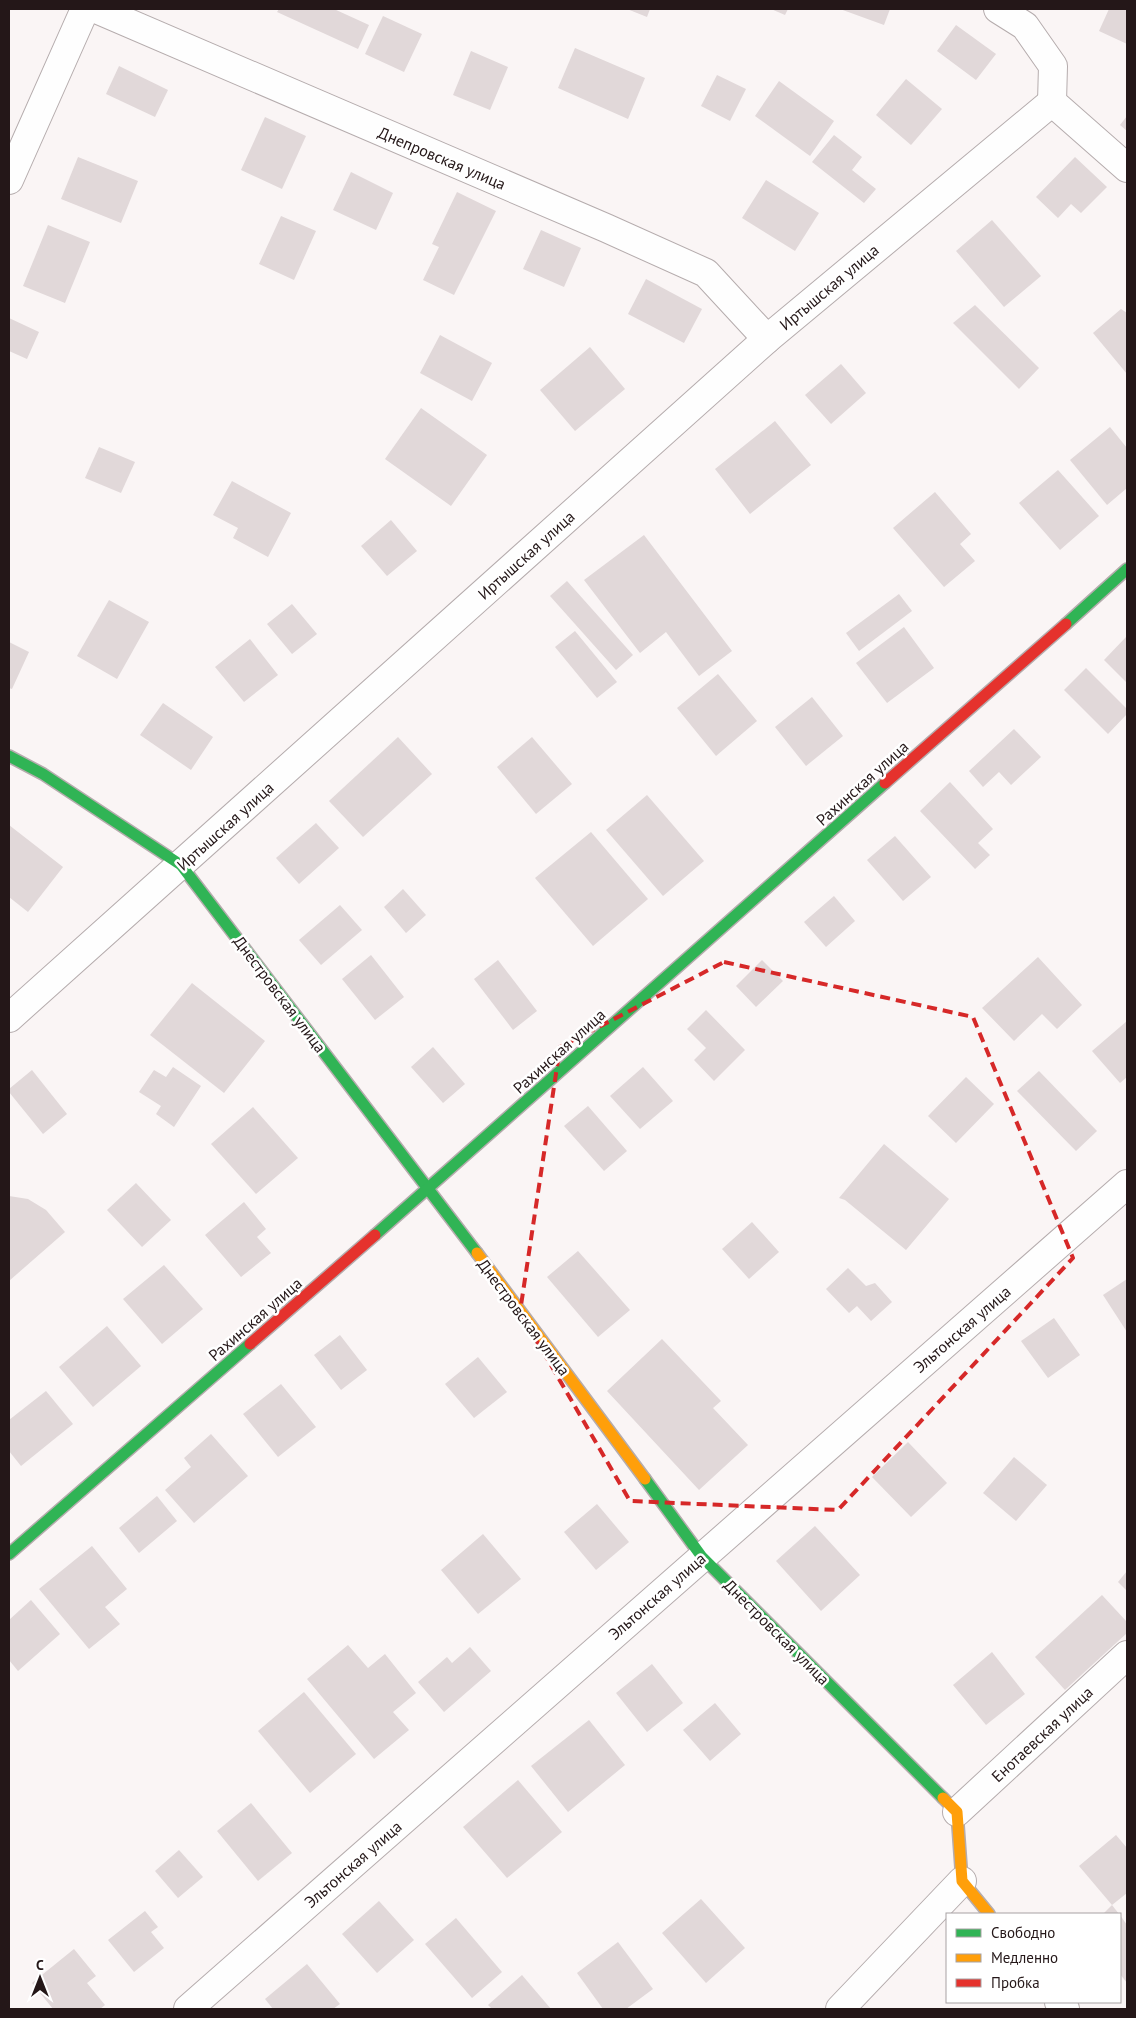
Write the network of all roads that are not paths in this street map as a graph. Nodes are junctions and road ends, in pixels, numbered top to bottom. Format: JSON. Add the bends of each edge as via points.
{"nodes":[{"id":1,"x":85,"y":9,"type":"edge"},
{"id":2,"x":96,"y":9,"type":"edge"},
{"id":3,"x":998,"y":9,"type":"edge"},
{"id":4,"x":1052,"y":102,"type":"junction"},
{"id":5,"x":1127,"y":168,"type":"edge"},
{"id":6,"x":9,"y":180,"type":"edge"},
{"id":7,"x":767,"y":339,"type":"junction"},
{"id":8,"x":1127,"y":569,"type":"edge"},
{"id":9,"x":9,"y":756,"type":"edge"},
{"id":10,"x":181,"y":865,"type":"junction"},
{"id":11,"x":9,"y":1018,"type":"edge"},
{"id":12,"x":1127,"y":1184,"type":"edge"},
{"id":13,"x":428,"y":1188,"type":"junction"},
{"id":14,"x":9,"y":1554,"type":"edge"},
{"id":15,"x":702,"y":1557,"type":"junction"},
{"id":16,"x":1127,"y":1655,"type":"edge"},
{"id":17,"x":957,"y":1812,"type":"junction"},
{"id":18,"x":962,"y":1881,"type":"junction"},
{"id":19,"x":988,"y":1913,"type":"edge"},
{"id":20,"x":188,"y":2009,"type":"edge"},
{"id":21,"x":840,"y":2009,"type":"edge"}],
"edges":[{"from":1,"to":6,"type":"street"},
{"from":2,"to":7,"type":"street","name":"Днепровская улица","via":[[706,273]]},
{"from":3,"to":4,"type":"street","via":[[1025,26],[1053,66]]},
{"from":4,"to":5,"type":"street"},
{"from":4,"to":7,"type":"street","name":"Иртышская улица"},
{"from":7,"to":10,"type":"street","name":"Иртышская улица"},
{"from":8,"to":13,"type":"street","name":"Рахинская улица"},
{"from":9,"to":10,"type":"street","name":"Днестровская улица","via":[[43,774]]},
{"from":10,"to":11,"type":"street","name":"Иртышская улица"},
{"from":10,"to":13,"type":"street","name":"Днестровская улица"},
{"from":12,"to":15,"type":"street","name":"Эльтонская улица"},
{"from":13,"to":14,"type":"street","name":"Рахинская улица"},
{"from":13,"to":15,"type":"street","name":"Днестровская улица"},
{"from":15,"to":17,"type":"street","name":"Днестровская улица"},
{"from":15,"to":20,"type":"street","name":"Эльтонская улица"},
{"from":16,"to":17,"type":"street","name":"Енотаевская улица"},
{"from":17,"to":18,"type":"street"},
{"from":18,"to":19,"type":"street"},
{"from":18,"to":21,"type":"street"}]}
